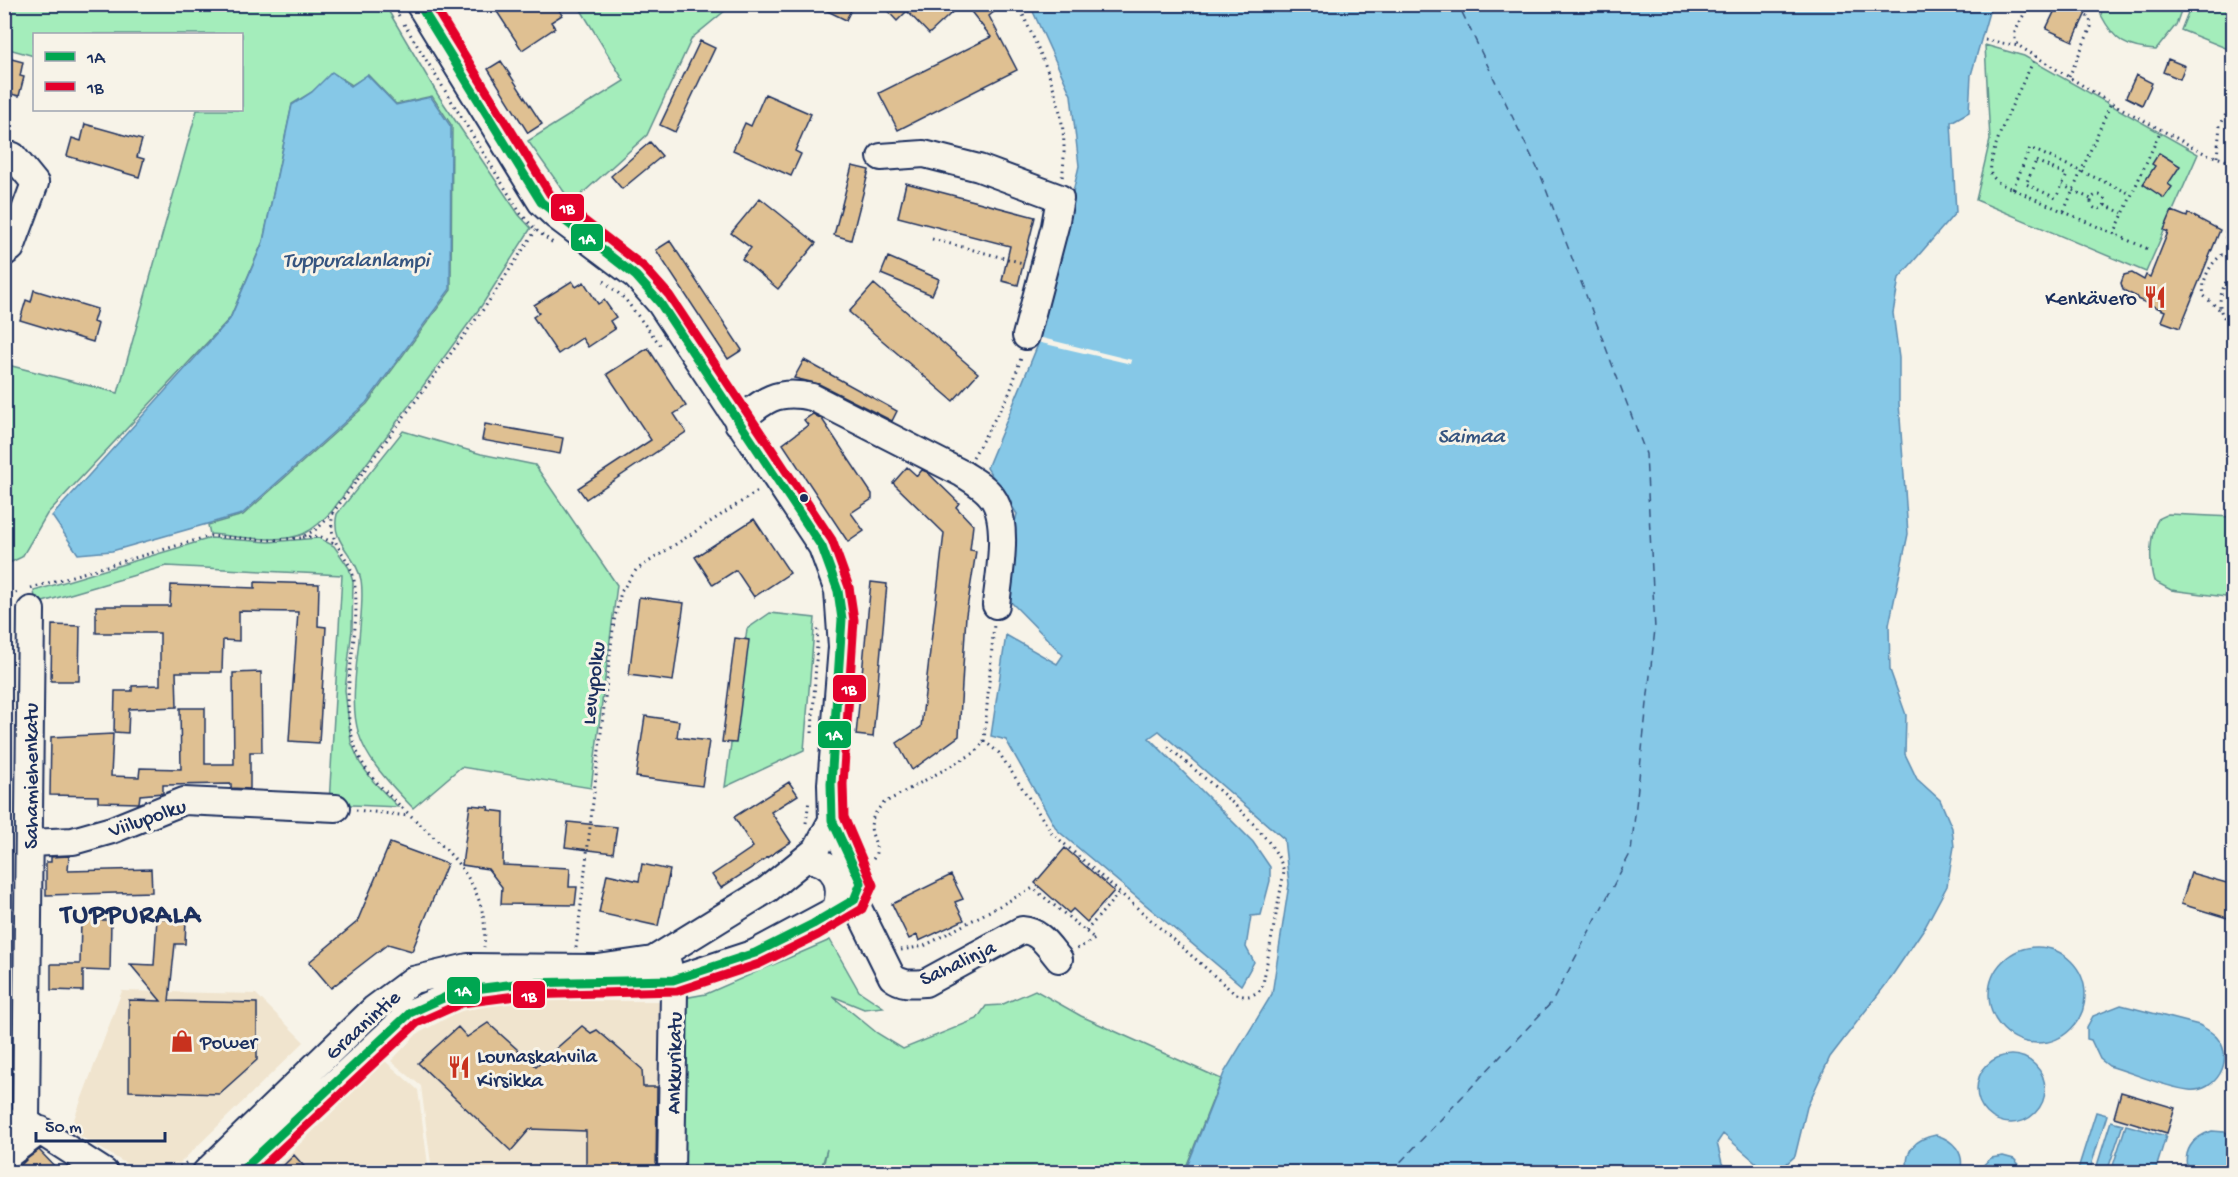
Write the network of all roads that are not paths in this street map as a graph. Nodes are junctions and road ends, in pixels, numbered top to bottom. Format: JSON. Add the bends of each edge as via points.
{"nodes":[{"id":1,"x":419,"y":4,"type":"edge"},
{"id":2,"x":4,"y":156,"type":"edge"},
{"id":3,"x":881,"y":157,"type":"dead end"},
{"id":4,"x":4,"y":253,"type":"edge"},
{"id":5,"x":1026,"y":336,"type":"road end"},
{"id":6,"x":738,"y":423,"type":"junction"},
{"id":7,"x":996,"y":604,"type":"road end"},
{"id":8,"x":31,"y":610,"type":"dead end"},
{"id":9,"x":336,"y":808,"type":"road end"},
{"id":10,"x":832,"y":820,"type":"junction"},
{"id":11,"x":30,"y":843,"type":"junction"},
{"id":12,"x":807,"y":859,"type":"junction"},
{"id":13,"x":844,"y":906,"type":"junction"},
{"id":14,"x":664,"y":955,"type":"junction"},
{"id":15,"x":1059,"y":959,"type":"dead end"},
{"id":16,"x":674,"y":980,"type":"junction"},
{"id":17,"x":24,"y":1125,"type":"edge"},
{"id":18,"x":4,"y":1158,"type":"edge"},
{"id":19,"x":104,"y":1173,"type":"edge"},
{"id":20,"x":206,"y":1173,"type":"edge"},
{"id":21,"x":240,"y":1173,"type":"edge"},
{"id":22,"x":671,"y":1173,"type":"edge"}],
"edges":[{"from":1,"to":6,"type":"street","name":"Graanintie","via":[[542,201],[636,276],[660,303]]},
{"from":2,"to":4,"type":"street","via":[[13,156],[35,183],[11,248]]},
{"from":3,"to":5,"type":"street","via":[[924,154],[979,168],[1060,198]]},
{"from":6,"to":7,"type":"street","via":[[762,402],[793,393],[812,397],[985,488],[999,509],[1002,545]]},
{"from":6,"to":10,"type":"street","name":"Graanintie","via":[[822,547],[838,591],[842,647],[831,784]]},
{"from":8,"to":11,"type":"street","name":"Sahamiehenkatu"},
{"from":9,"to":11,"type":"street","name":"Viilupolku","via":[[184,801],[74,841]]},
{"from":10,"to":12,"type":"street","name":"Graanintie"},
{"from":10,"to":13,"type":"street","name":"Graanintie","via":[[861,883]]},
{"from":11,"to":17,"type":"street","name":"Sahamiehenkatu"},
{"from":12,"to":13,"type":"street","via":[[819,860],[836,874],[839,899]]},
{"from":12,"to":14,"type":"street","name":"Graanintie","via":[[768,889]]},
{"from":13,"to":15,"type":"street","name":"Sahalinja","via":[[897,981],[925,982],[1022,930],[1040,936]]},
{"from":13,"to":16,"type":"street","name":"Graanintie","via":[[754,953]]},
{"from":14,"to":16,"type":"street","name":"Ankkurikatu"},
{"from":14,"to":20,"type":"street","name":"Graanintie","via":[[598,968],[468,967],[413,980],[374,1009]]},
{"from":16,"to":21,"type":"street","name":"Graanintie","via":[[523,983],[459,991],[410,1013]]},
{"from":16,"to":22,"type":"street","name":"Ankkurikatu"},
{"from":17,"to":18,"type":"street"},
{"from":17,"to":19,"type":"street"}]}
